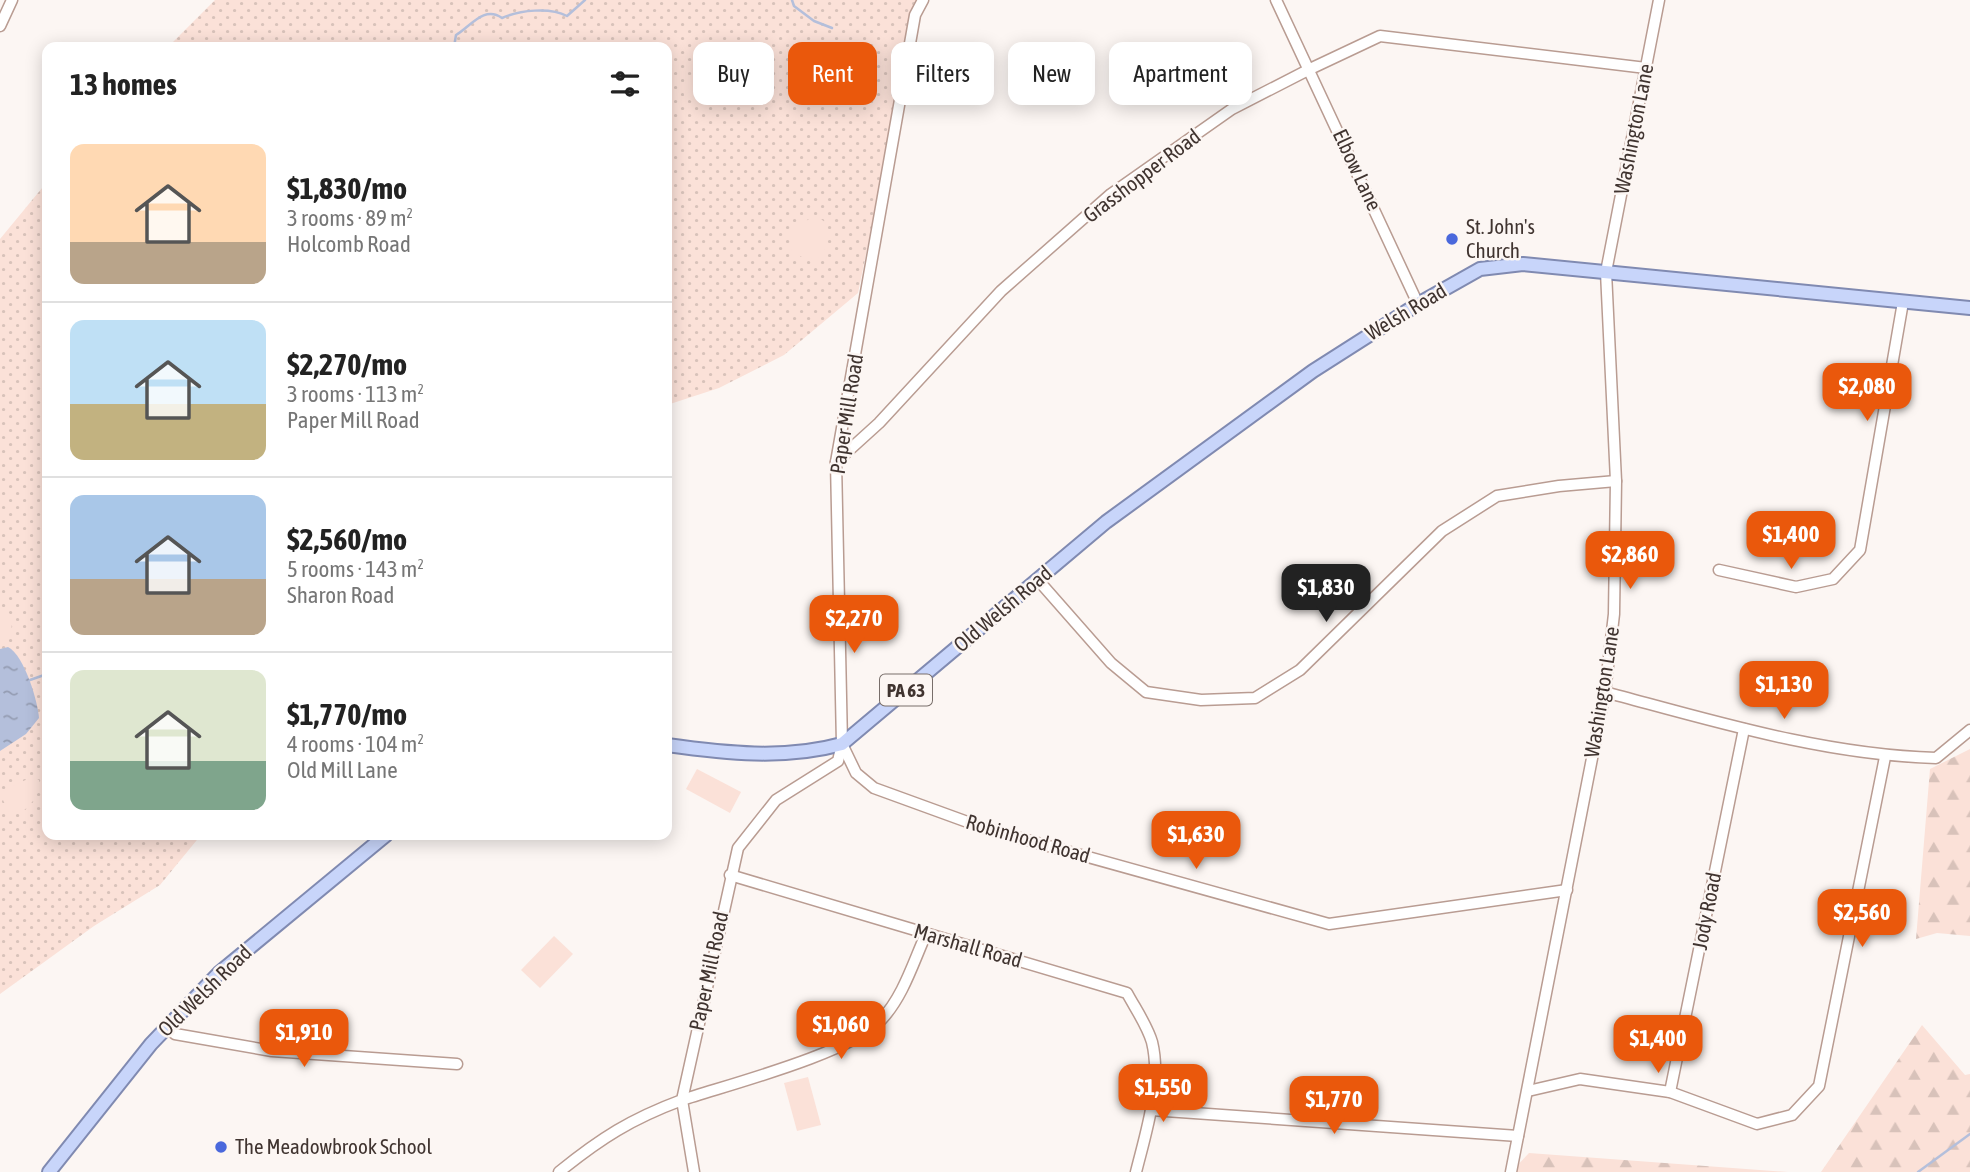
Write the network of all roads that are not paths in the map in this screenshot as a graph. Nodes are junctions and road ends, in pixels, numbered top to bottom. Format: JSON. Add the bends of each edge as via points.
{"nodes":[{"id":1,"x":12,"y":0,"type":"edge"},
{"id":2,"x":923,"y":0,"type":"edge"},
{"id":3,"x":1276,"y":0,"type":"edge"},
{"id":4,"x":1659,"y":0,"type":"edge"},
{"id":5,"x":0,"y":26,"type":"edge"},
{"id":6,"x":1646,"y":68,"type":"junction"},
{"id":7,"x":1310,"y":69,"type":"junction"},
{"id":8,"x":1606,"y":272,"type":"junction"},
{"id":9,"x":1903,"y":302,"type":"junction"},
{"id":10,"x":1418,"y":304,"type":"junction"},
{"id":11,"x":1970,"y":308,"type":"edge"},
{"id":12,"x":836,"y":462,"type":"junction"},
{"id":13,"x":1616,"y":481,"type":"junction"},
{"id":14,"x":1106,"y":522,"type":"joint"},
{"id":15,"x":1719,"y":570,"type":"dead end"},
{"id":16,"x":1038,"y":580,"type":"junction"},
{"id":17,"x":1605,"y":692,"type":"junction"},
{"id":18,"x":1744,"y":729,"type":"junction"},
{"id":19,"x":1970,"y":730,"type":"edge"},
{"id":20,"x":842,"y":744,"type":"junction"},
{"id":21,"x":672,"y":746,"type":"edge"},
{"id":22,"x":1885,"y":757,"type":"junction"},
{"id":23,"x":380,"y":840,"type":"edge"},
{"id":24,"x":730,"y":876,"type":"junction"},
{"id":25,"x":1567,"y":890,"type":"junction"},
{"id":26,"x":926,"y":934,"type":"junction"},
{"id":27,"x":167,"y":1027,"type":"junction"},
{"id":28,"x":457,"y":1064,"type":"dead end"},
{"id":29,"x":1528,"y":1091,"type":"junction"},
{"id":30,"x":1670,"y":1092,"type":"junction"},
{"id":31,"x":682,"y":1100,"type":"junction"},
{"id":32,"x":1151,"y":1110,"type":"junction"},
{"id":33,"x":1518,"y":1136,"type":"junction"},
{"id":34,"x":49,"y":1172,"type":"edge"},
{"id":35,"x":559,"y":1172,"type":"edge"},
{"id":36,"x":694,"y":1172,"type":"edge"},
{"id":37,"x":1136,"y":1172,"type":"edge"},
{"id":38,"x":1511,"y":1172,"type":"edge"}],
"edges":[{"from":1,"to":5,"type":"street"},
{"from":2,"to":12,"type":"street","name":"Paper Mill Road","via":[[915,15]]},
{"from":3,"to":7,"type":"street","name":"Elbow Lane"},
{"from":4,"to":6,"type":"street","name":"Washington Lane"},
{"from":6,"to":7,"type":"street","name":"Grasshopper Road","via":[[1380,36]]},
{"from":6,"to":8,"type":"street","name":"Washington Lane"},
{"from":7,"to":10,"type":"street","name":"Elbow Lane"},
{"from":7,"to":12,"type":"street","name":"Grasshopper Road","via":[[1232,109],[1111,194],[1001,291],[879,423]]},
{"from":8,"to":9,"type":"main road","name":"Welsh Road","number":"PA 63"},
{"from":8,"to":10,"type":"main road","name":"Welsh Road","number":"PA 63","via":[[1522,264],[1480,269]]},
{"from":8,"to":13,"type":"street","name":"Washington Lane"},
{"from":9,"to":11,"type":"main road","name":"Welsh Road","number":"PA 63"},
{"from":9,"to":15,"type":"street","via":[[1860,550],[1833,579],[1796,587]]},
{"from":10,"to":14,"type":"main road","name":"Welsh Road","number":"PA 63","via":[[1324,363]]},
{"from":12,"to":20,"type":"street","name":"Paper Mill Road"},
{"from":13,"to":16,"type":"street","via":[[1497,496],[1442,531],[1300,670],[1255,698],[1201,700],[1146,692],[1111,663]]},
{"from":13,"to":17,"type":"street","name":"Washington Lane","via":[[1614,614]]},
{"from":14,"to":16,"type":"main road","name":"Old Welsh Road","number":"PA 63"},
{"from":16,"to":20,"type":"main road","name":"Old Welsh Road","number":"PA 63"},
{"from":17,"to":18,"type":"street"},
{"from":17,"to":25,"type":"street","name":"Washington Lane"},
{"from":18,"to":22,"type":"street"},
{"from":18,"to":30,"type":"street","name":"Jody Road"},
{"from":19,"to":22,"type":"street","via":[[1936,758]]},
{"from":20,"to":21,"type":"main road","name":"Old Welsh Road","number":"PA 63","via":[[786,755]]},
{"from":20,"to":24,"type":"street","name":"Paper Mill Road","via":[[838,761],[776,800],[737,848]]},
{"from":20,"to":25,"type":"street","name":"Robinhood Road","via":[[856,773],[874,788],[984,828],[1329,924]]},
{"from":22,"to":30,"type":"street","via":[[1819,1086],[1792,1115],[1757,1124]]},
{"from":23,"to":27,"type":"main road","name":"Old Welsh Road","via":[[219,973]]},
{"from":24,"to":26,"type":"street","name":"Marshall Road"},
{"from":24,"to":31,"type":"street","name":"Paper Mill Road"},
{"from":25,"to":29,"type":"street","name":"Washington Lane"},
{"from":26,"to":31,"type":"street","via":[[898,997],[881,1021],[860,1037]]},
{"from":26,"to":32,"type":"street","name":"Marshall Road","via":[[1127,993],[1152,1042]]},
{"from":27,"to":28,"type":"street","via":[[176,1034],[272,1051]]},
{"from":27,"to":34,"type":"main road","name":"Old Welsh Road"},
{"from":29,"to":30,"type":"street","via":[[1580,1079]]},
{"from":29,"to":33,"type":"street","name":"Washington Lane"},
{"from":31,"to":35,"type":"street","via":[[636,1117]]},
{"from":31,"to":36,"type":"street"},
{"from":32,"to":33,"type":"street"},
{"from":32,"to":37,"type":"street","name":"Marshall Road"},
{"from":33,"to":38,"type":"street","name":"Washington Lane"}]}
